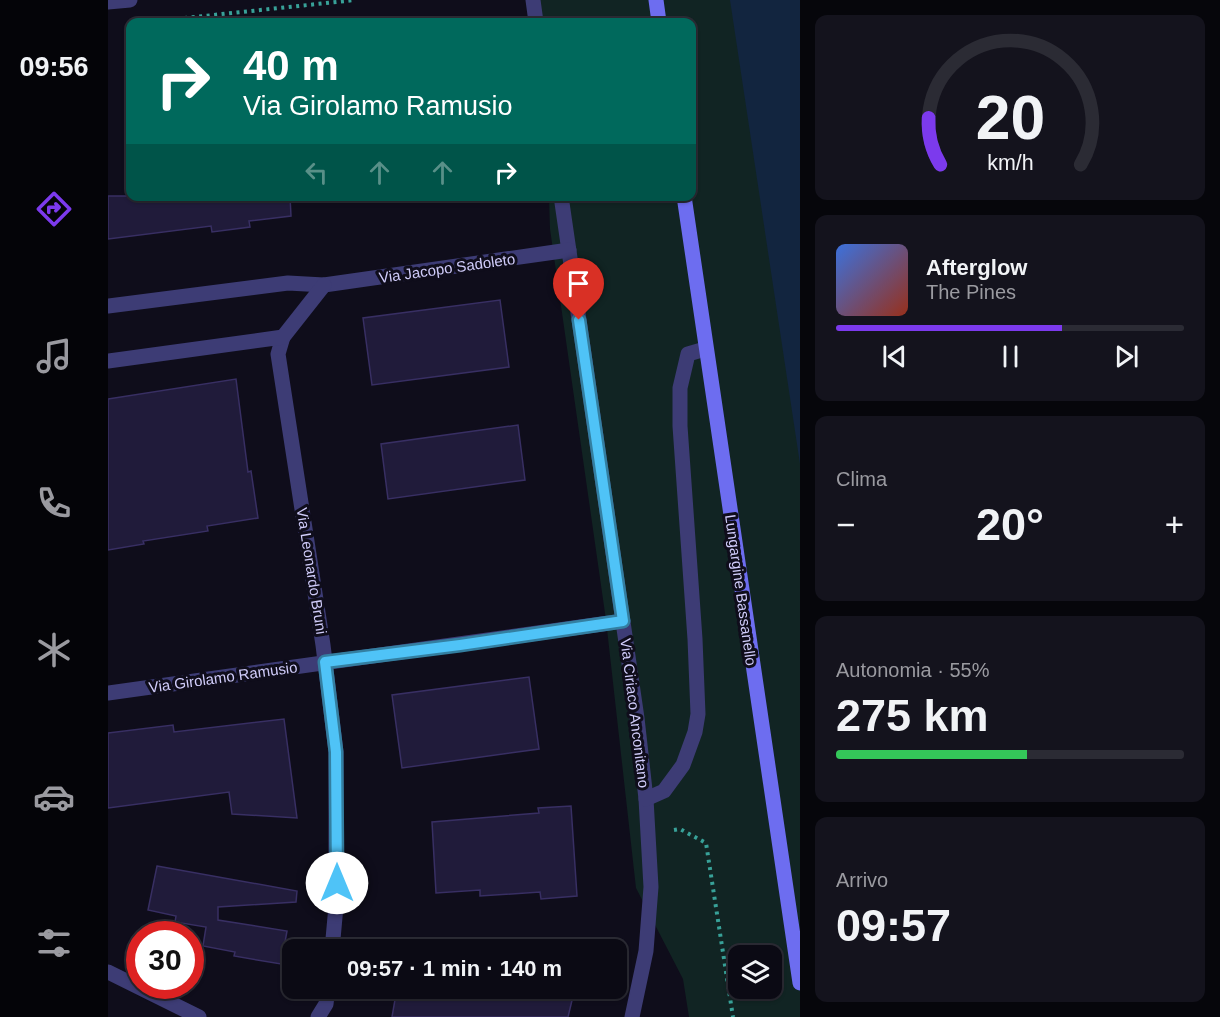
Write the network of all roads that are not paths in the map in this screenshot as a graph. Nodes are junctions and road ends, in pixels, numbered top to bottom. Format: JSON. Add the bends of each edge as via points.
{"nodes":[{"id":1,"x":130,"y":0,"type":"edge"},
{"id":2,"x":533,"y":0,"type":"edge"},
{"id":3,"x":656,"y":0,"type":"edge"},
{"id":4,"x":108,"y":2,"type":"edge"},
{"id":5,"x":535,"y":18,"type":"edge"},
{"id":6,"x":658,"y":18,"type":"edge"},
{"id":7,"x":562,"y":201,"type":"edge"},
{"id":8,"x":685,"y":201,"type":"edge"},
{"id":9,"x":569,"y":250,"type":"junction"},
{"id":10,"x":324,"y":285,"type":"junction"},
{"id":11,"x":108,"y":306,"type":"edge"},
{"id":12,"x":283,"y":337,"type":"junction"},
{"id":13,"x":705,"y":349,"type":"junction"},
{"id":14,"x":108,"y":361,"type":"edge"},
{"id":15,"x":623,"y":621,"type":"junction"},
{"id":16,"x":325,"y":662,"type":"junction"},
{"id":17,"x":108,"y":693,"type":"edge"},
{"id":18,"x":646,"y":799,"type":"junction"},
{"id":19,"x":333,"y":939,"type":"edge"},
{"id":20,"x":108,"y":972,"type":"edge"},
{"id":21,"x":800,"y":982,"type":"edge"},
{"id":22,"x":327,"y":999,"type":"edge"},
{"id":23,"x":199,"y":1017,"type":"edge"},
{"id":24,"x":318,"y":1017,"type":"edge"},
{"id":25,"x":632,"y":1017,"type":"edge"}],
"edges":[{"from":1,"to":4,"type":"street"},
{"from":2,"to":5,"type":"street"},
{"from":3,"to":6,"type":"street"},
{"from":7,"to":9,"type":"street","name":"Via Ciriaco Anconitano"},
{"from":8,"to":13,"type":"street","name":"Lungargine Bassanello"},
{"from":9,"to":10,"type":"street","name":"Via Jacopo Sadoleto"},
{"from":9,"to":15,"type":"street","name":"Via Ciriaco Anconitano"},
{"from":10,"to":11,"type":"street","name":"Via Jacopo Sadoleto","via":[[288,283]]},
{"from":10,"to":12,"type":"street"},
{"from":12,"to":14,"type":"street"},
{"from":12,"to":16,"type":"street","name":"Via Leonardo Bruni","via":[[278,354]]},
{"from":13,"to":18,"type":"street","via":[[688,354],[680,388],[698,714],[683,765],[664,791]]},
{"from":13,"to":21,"type":"street","name":"Lungargine Bassanello"},
{"from":15,"to":16,"type":"street","name":"Via Girolamo Ramusio"},
{"from":15,"to":18,"type":"street","name":"Via Ciriaco Anconitano"},
{"from":16,"to":17,"type":"street","name":"Via Girolamo Ramusio"},
{"from":16,"to":19,"type":"street","name":"Via Leonardo Bruni","via":[[336,752]]},
{"from":18,"to":25,"type":"street","name":"Via Ciriaco Anconitano","via":[[651,887],[646,951]]},
{"from":20,"to":23,"type":"street"},
{"from":22,"to":24,"type":"street"}]}
